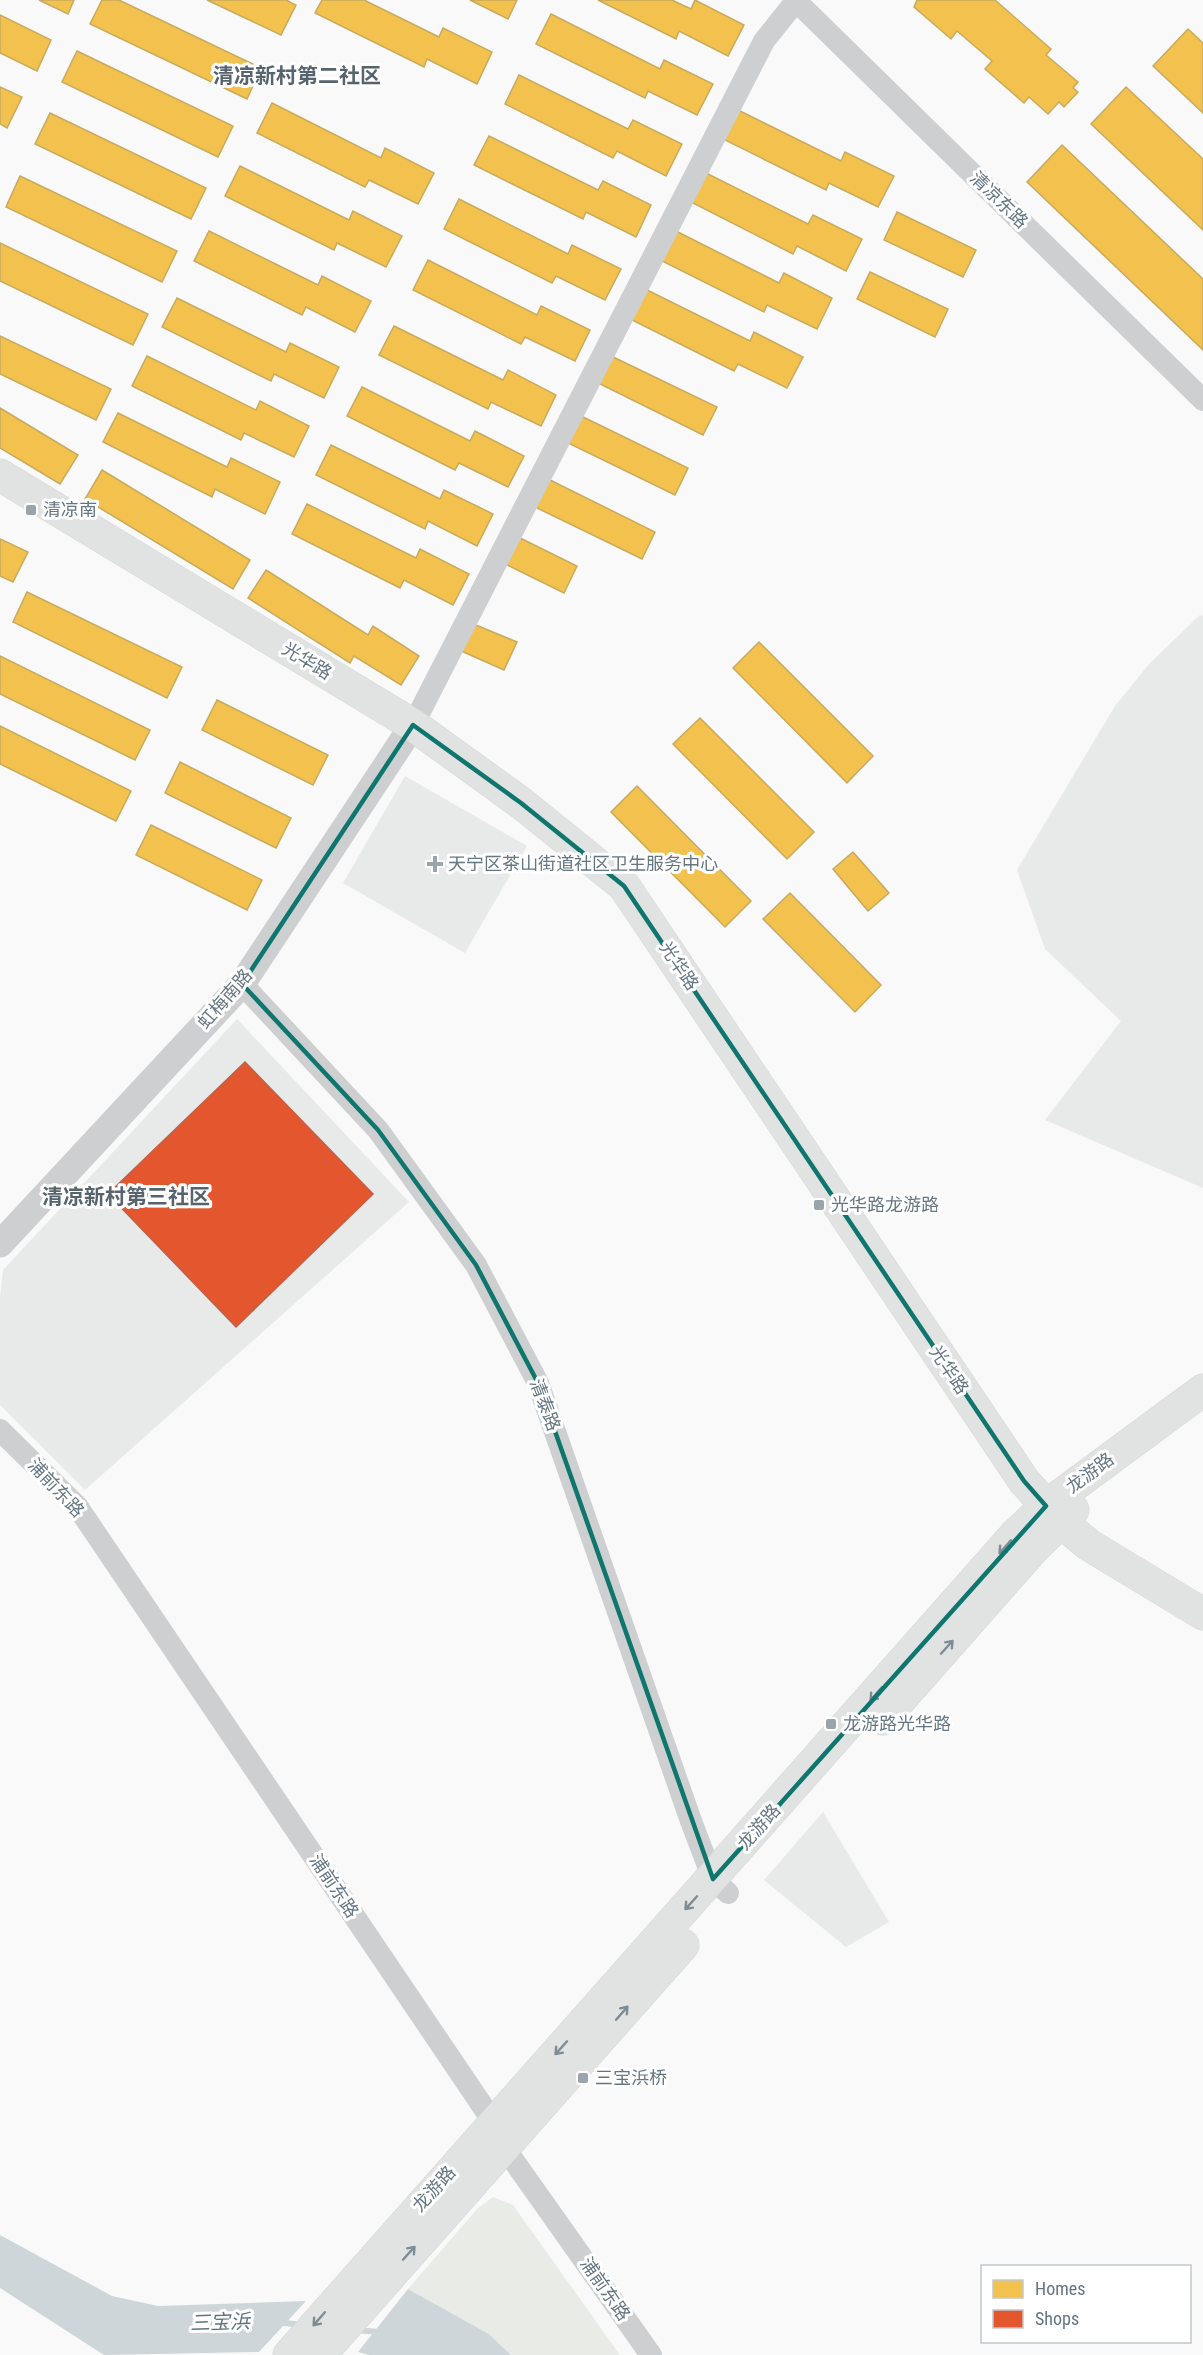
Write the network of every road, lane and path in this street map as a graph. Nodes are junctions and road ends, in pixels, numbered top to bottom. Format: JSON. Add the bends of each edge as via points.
{"nodes":[{"id":1,"x":796,"y":0,"type":"edge"},
{"id":2,"x":1203,"y":400,"type":"edge"},
{"id":3,"x":0,"y":475,"type":"edge"},
{"id":4,"x":413,"y":725,"type":"junction"},
{"id":5,"x":242,"y":984,"type":"junction"},
{"id":6,"x":0,"y":1244,"type":"edge"},
{"id":7,"x":1203,"y":1390,"type":"edge"},
{"id":8,"x":1203,"y":1411,"type":"edge"},
{"id":9,"x":0,"y":1430,"type":"edge"},
{"id":10,"x":1053,"y":1514,"type":"junction"},
{"id":11,"x":1203,"y":1614,"type":"edge"},
{"id":12,"x":721,"y":1886,"type":"junction"},
{"id":13,"x":499,"y":2135,"type":"junction"},
{"id":14,"x":308,"y":2351,"type":"edge"},
{"id":15,"x":651,"y":2355,"type":"edge"}],
"edges":[{"from":1,"to":2,"type":"street","name":"清凉东路"},
{"from":1,"to":4,"type":"street","via":[[764,41]]},
{"from":3,"to":4,"type":"main road","name":"光华路"},
{"from":4,"to":5,"type":"street","name":"虹梅南路"},
{"from":4,"to":10,"type":"main road","name":"光华路","via":[[521,803],[624,886],[1024,1481]]},
{"from":5,"to":6,"type":"street","name":"虹梅南路"},
{"from":5,"to":12,"type":"street","name":"清泰路","via":[[378,1130],[476,1265],[538,1383]]},
{"from":7,"to":10,"type":"main road","name":"龙游路"},
{"from":8,"to":10,"type":"main road","name":"龙游路","via":[[1094,1491]]},
{"from":9,"to":13,"type":"street","name":"浦前东路","via":[[77,1506]]},
{"from":10,"to":11,"type":"main road","name":"光华路","via":[[1089,1545]]},
{"from":10,"to":12,"type":"main road","name":"龙游路"},
{"from":12,"to":13,"type":"main road","name":"龙游路"},
{"from":13,"to":14,"type":"main road","name":"龙游路"},
{"from":13,"to":15,"type":"street","name":"浦前东路"}]}
